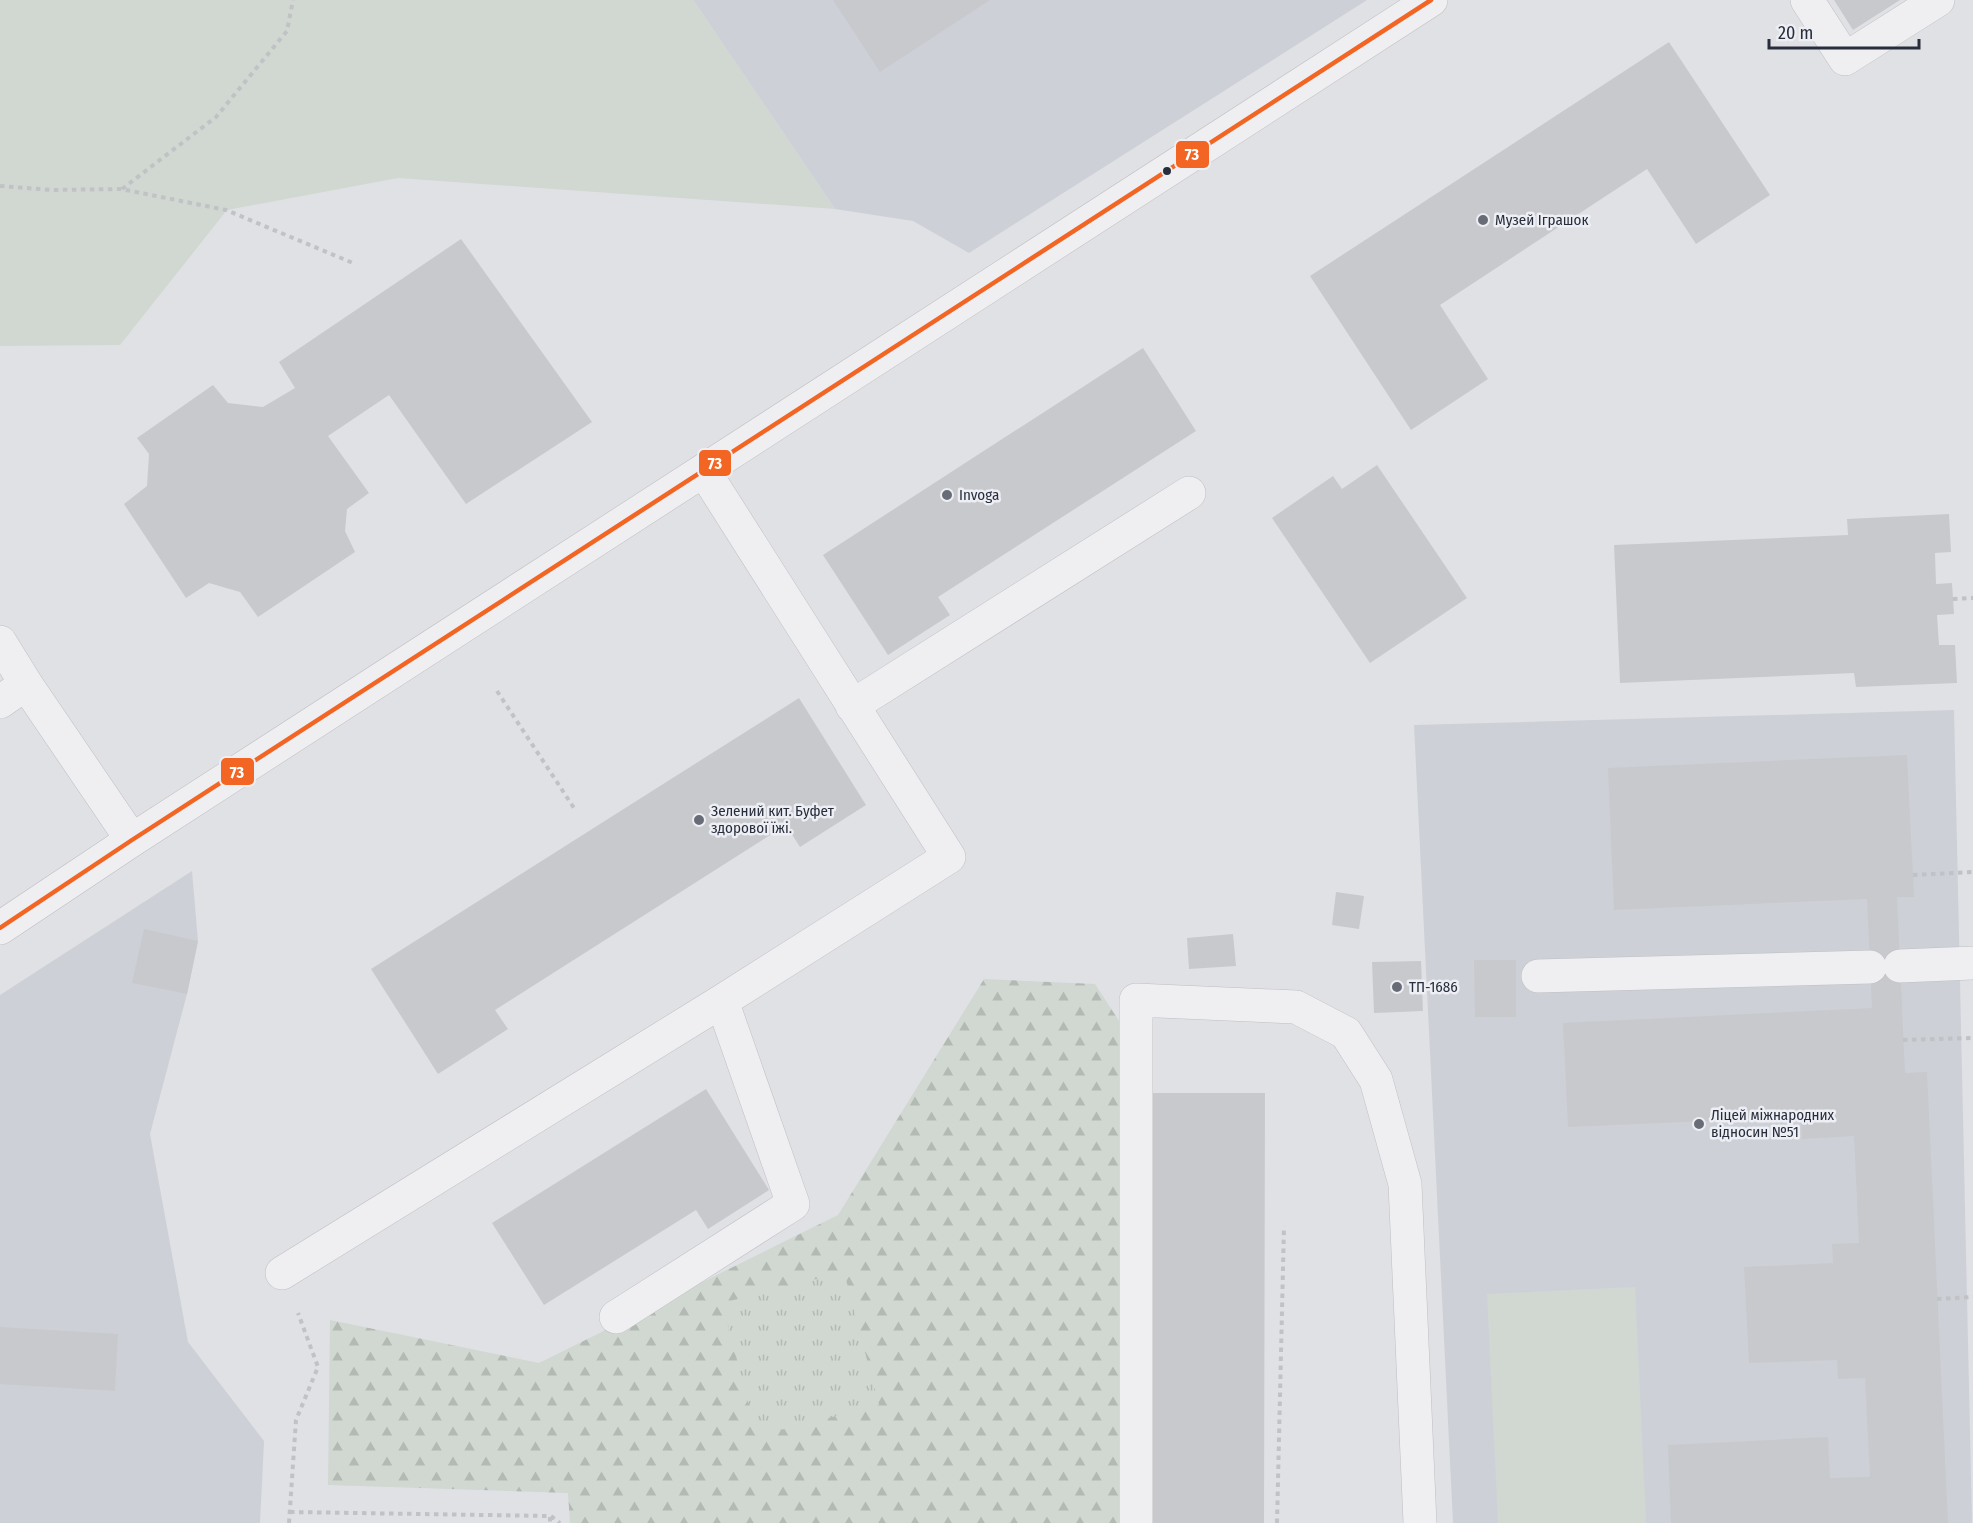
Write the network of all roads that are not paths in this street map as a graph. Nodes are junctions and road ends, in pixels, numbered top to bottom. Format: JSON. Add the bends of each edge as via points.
{"nodes":[{"id":1,"x":1431,"y":0,"type":"edge"},
{"id":2,"x":1807,"y":0,"type":"edge"},
{"id":3,"x":1938,"y":0,"type":"edge"},
{"id":4,"x":704,"y":471,"type":"junction"},
{"id":5,"x":1189,"y":493,"type":"dead end"},
{"id":6,"x":0,"y":642,"type":"edge"},
{"id":7,"x":26,"y":684,"type":"junction"},
{"id":8,"x":0,"y":702,"type":"edge"},
{"id":9,"x":852,"y":706,"type":"junction"},
{"id":10,"x":132,"y":840,"type":"junction"},
{"id":11,"x":0,"y":928,"type":"edge"},
{"id":12,"x":1973,"y":963,"type":"edge"},
{"id":13,"x":1538,"y":976,"type":"dead end"},
{"id":14,"x":722,"y":1000,"type":"junction"},
{"id":15,"x":282,"y":1273,"type":"road end"},
{"id":16,"x":616,"y":1317,"type":"dead end"},
{"id":17,"x":1136,"y":1523,"type":"edge"},
{"id":18,"x":1420,"y":1523,"type":"edge"}],
"edges":[{"from":1,"to":4,"type":"street"},
{"from":2,"to":3,"type":"street","via":[[1845,59]]},
{"from":4,"to":9,"type":"street"},
{"from":4,"to":10,"type":"street"},
{"from":5,"to":9,"type":"street"},
{"from":6,"to":7,"type":"street"},
{"from":7,"to":8,"type":"street"},
{"from":7,"to":10,"type":"street"},
{"from":9,"to":14,"type":"street","via":[[949,857]]},
{"from":10,"to":11,"type":"street"},
{"from":12,"to":13,"type":"street"},
{"from":14,"to":15,"type":"street"},
{"from":14,"to":16,"type":"street","via":[[793,1204]]},
{"from":17,"to":18,"type":"street","via":[[1136,1000],[1296,1007],[1346,1033],[1376,1080],[1405,1184]]}]}
